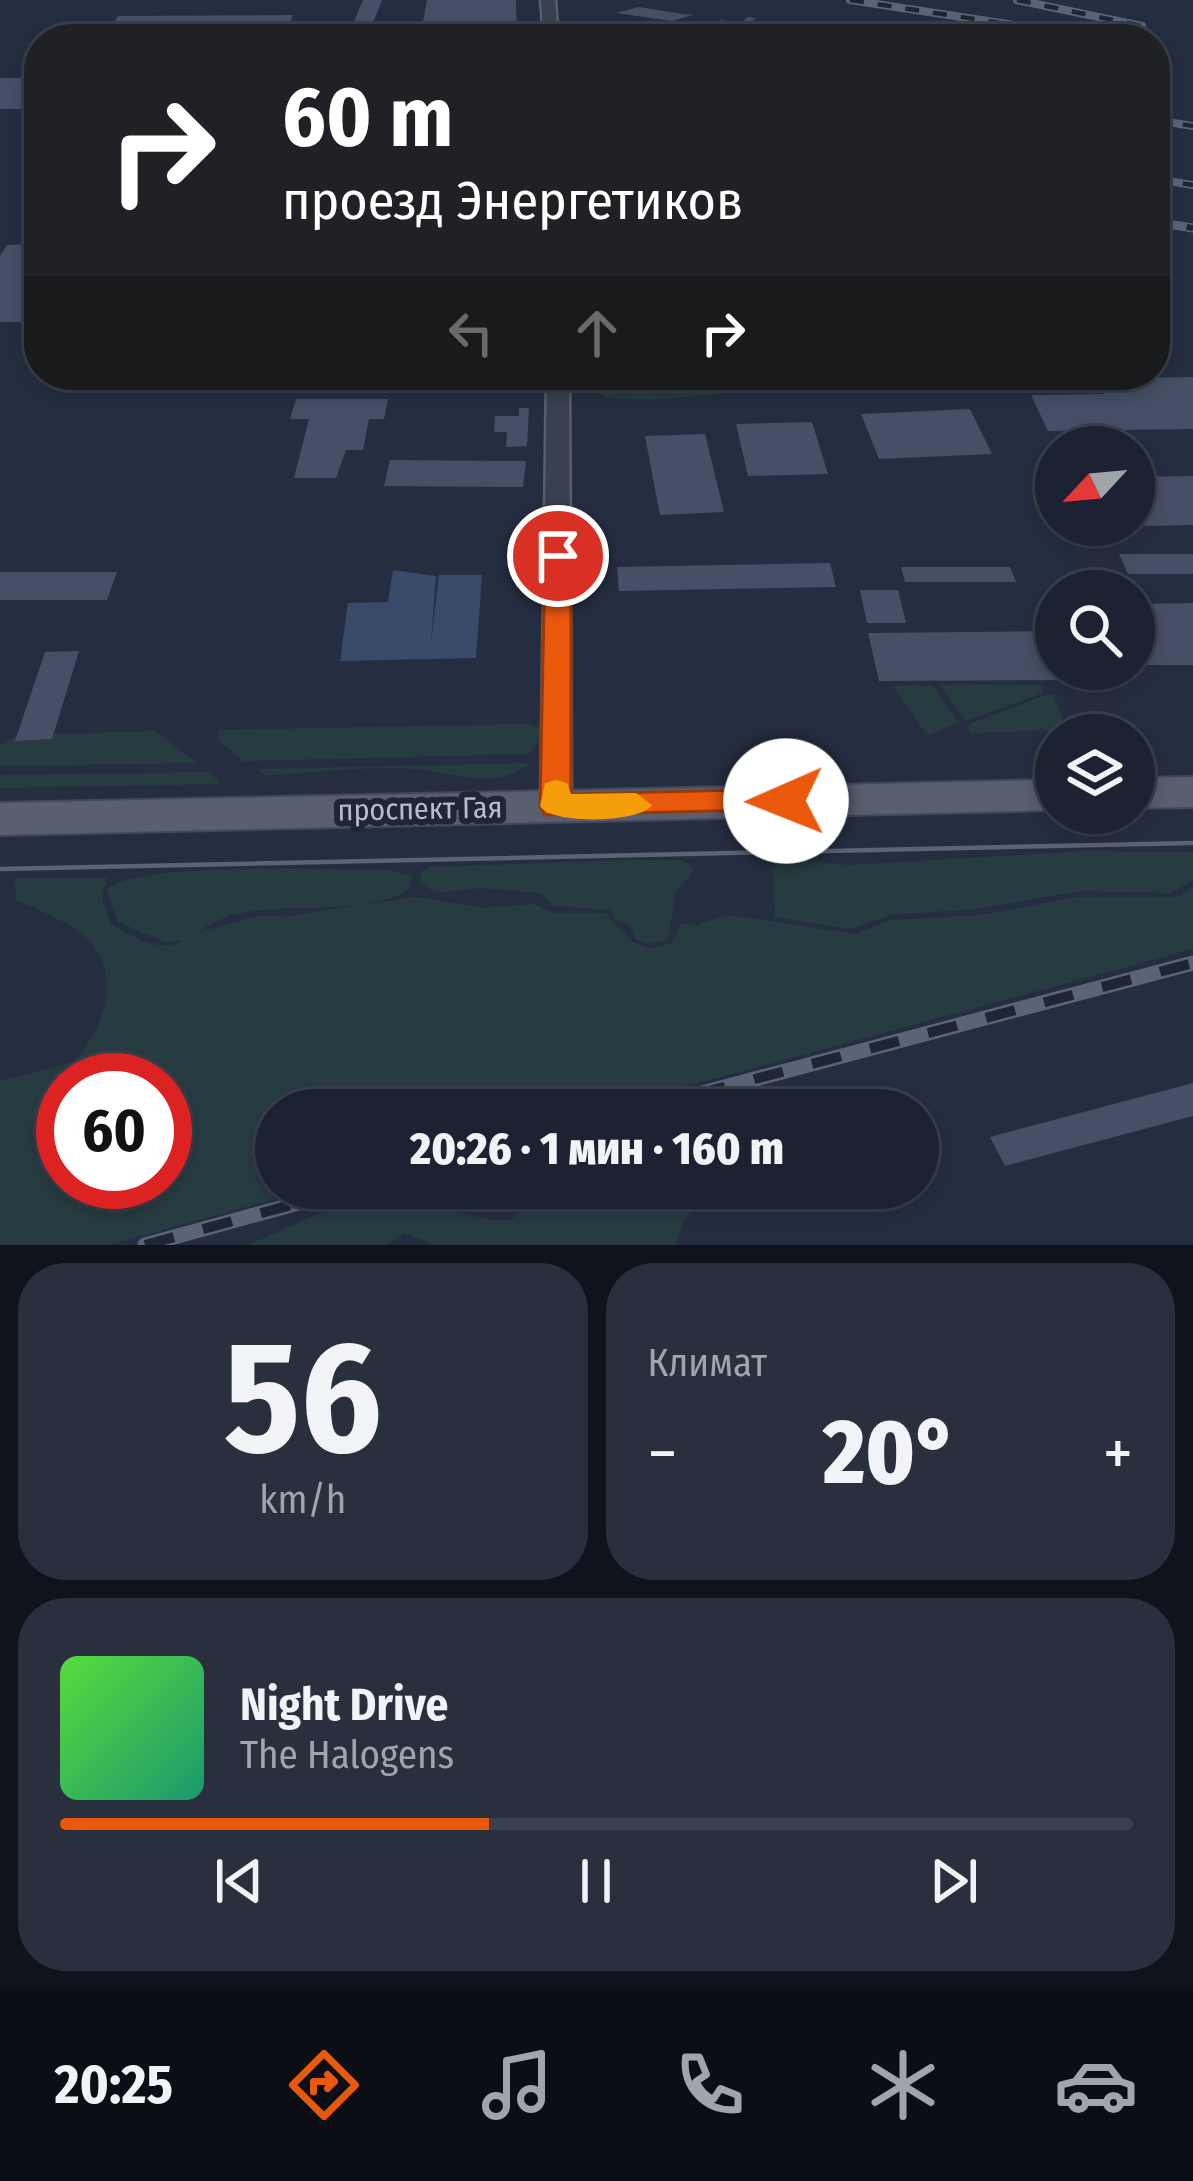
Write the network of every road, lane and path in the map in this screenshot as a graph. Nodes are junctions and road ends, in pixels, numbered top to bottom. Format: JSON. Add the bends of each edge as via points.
{"nodes":[{"id":1,"x":558,"y":390,"type":"edge"},
{"id":2,"x":1193,"y":792,"type":"edge"},
{"id":3,"x":1155,"y":793,"type":"edge"},
{"id":4,"x":1035,"y":795,"type":"edge"},
{"id":5,"x":556,"y":806,"type":"junction"},
{"id":6,"x":0,"y":819,"type":"edge"}],
"edges":[{"from":1,"to":5,"type":"street"},
{"from":2,"to":3,"type":"main road"},
{"from":4,"to":5,"type":"main road","name":"проспект Гая"},
{"from":5,"to":6,"type":"main road","name":"проспект Гая"}]}
